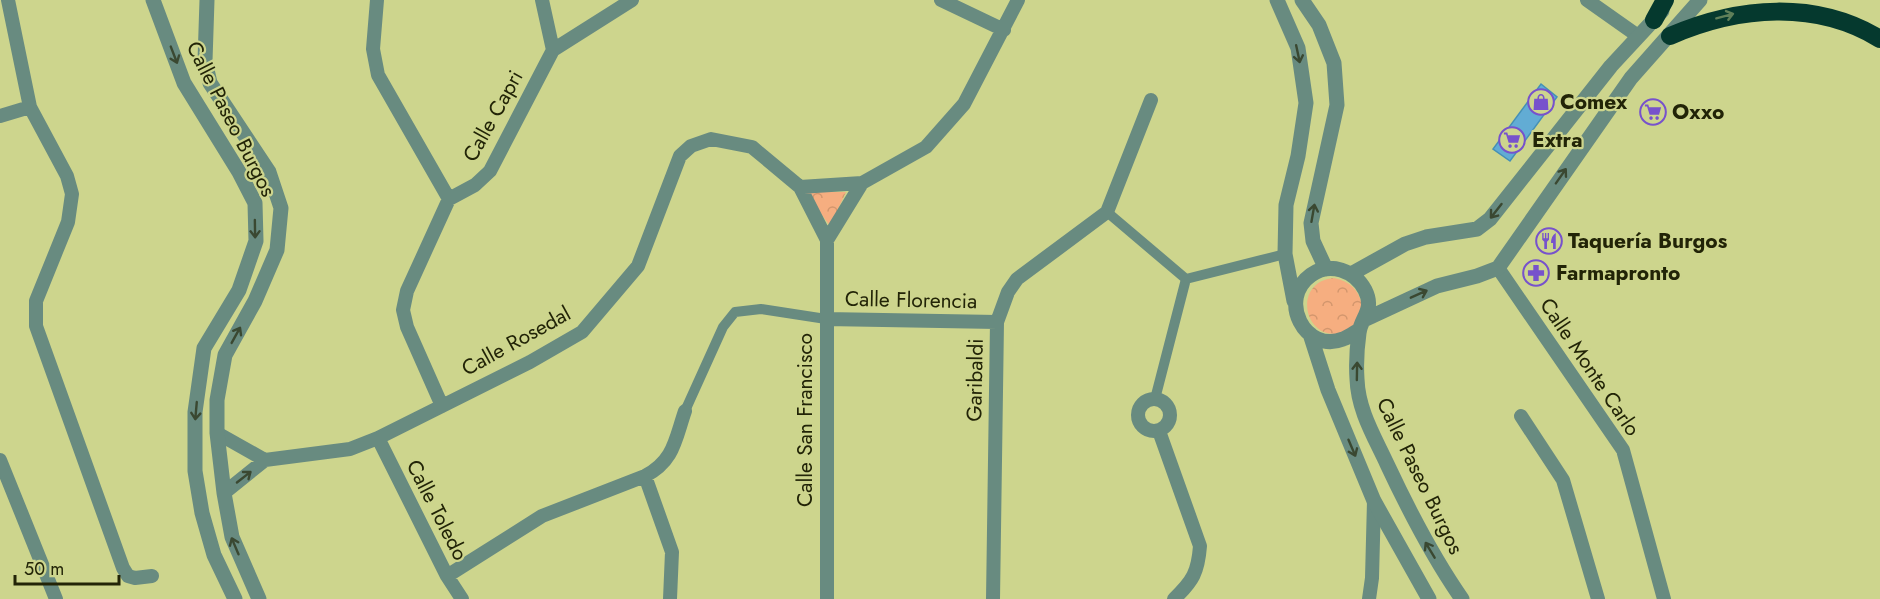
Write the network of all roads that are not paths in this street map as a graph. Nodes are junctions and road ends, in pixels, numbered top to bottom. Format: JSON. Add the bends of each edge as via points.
{"nodes":[{"id":1,"x":153,"y":0,"type":"edge"},
{"id":2,"x":207,"y":0,"type":"edge"},
{"id":3,"x":377,"y":0,"type":"edge"},
{"id":4,"x":542,"y":0,"type":"edge"},
{"id":5,"x":632,"y":0,"type":"edge"},
{"id":6,"x":941,"y":0,"type":"edge"},
{"id":7,"x":1018,"y":0,"type":"edge"},
{"id":8,"x":1277,"y":0,"type":"edge"},
{"id":9,"x":1302,"y":0,"type":"edge"},
{"id":10,"x":1587,"y":0,"type":"edge"},
{"id":11,"x":1665,"y":0,"type":"edge"},
{"id":12,"x":1672,"y":0,"type":"edge"},
{"id":13,"x":1700,"y":0,"type":"edge"},
{"id":14,"x":11,"y":1,"type":"edge"},
{"id":15,"x":1654,"y":20,"type":"junction"},
{"id":16,"x":1004,"y":30,"type":"junction"},
{"id":17,"x":1638,"y":36,"type":"junction"},
{"id":18,"x":1670,"y":36,"type":"junction"},
{"id":19,"x":1880,"y":39,"type":"edge"},
{"id":20,"x":553,"y":50,"type":"junction"},
{"id":21,"x":1611,"y":66,"type":"junction"},
{"id":22,"x":1631,"y":78,"type":"junction"},
{"id":23,"x":1151,"y":100,"type":"dead end"},
{"id":24,"x":1584,"y":100,"type":"junction"},
{"id":25,"x":30,"y":107,"type":"junction"},
{"id":26,"x":1605,"y":114,"type":"junction"},
{"id":27,"x":0,"y":116,"type":"edge"},
{"id":28,"x":862,"y":183,"type":"junction"},
{"id":29,"x":800,"y":187,"type":"junction"},
{"id":30,"x":449,"y":199,"type":"junction"},
{"id":31,"x":1107,"y":212,"type":"junction"},
{"id":32,"x":826,"y":240,"type":"junction"},
{"id":33,"x":1285,"y":254,"type":"junction"},
{"id":34,"x":1326,"y":268,"type":"junction"},
{"id":35,"x":1498,"y":268,"type":"junction"},
{"id":36,"x":1352,"y":274,"type":"junction"},
{"id":37,"x":1186,"y":279,"type":"junction"},
{"id":38,"x":1296,"y":313,"type":"junction"},
{"id":39,"x":826,"y":319,"type":"junction"},
{"id":40,"x":997,"y":322,"type":"junction"},
{"id":41,"x":1362,"y":324,"type":"junction"},
{"id":42,"x":1310,"y":334,"type":"junction"},
{"id":43,"x":204,"y":348,"type":"junction"},
{"id":44,"x":225,"y":356,"type":"junction"},
{"id":45,"x":1155,"y":399,"type":"junction"},
{"id":46,"x":442,"y":406,"type":"junction"},
{"id":47,"x":685,"y":411,"type":"joint"},
{"id":48,"x":1521,"y":416,"type":"dead end"},
{"id":49,"x":1159,"y":431,"type":"junction"},
{"id":50,"x":217,"y":433,"type":"junction"},
{"id":51,"x":378,"y":438,"type":"junction"},
{"id":52,"x":0,"y":460,"type":"edge"},
{"id":53,"x":265,"y":460,"type":"junction"},
{"id":54,"x":645,"y":476,"type":"junction"},
{"id":55,"x":224,"y":493,"type":"junction"},
{"id":56,"x":1374,"y":501,"type":"junction"},
{"id":57,"x":152,"y":576,"type":"dead end"},
{"id":58,"x":447,"y":576,"type":"junction"},
{"id":59,"x":51,"y":598,"type":"edge"},
{"id":60,"x":235,"y":599,"type":"edge"},
{"id":61,"x":259,"y":599,"type":"edge"},
{"id":62,"x":462,"y":599,"type":"edge"},
{"id":63,"x":670,"y":599,"type":"edge"},
{"id":64,"x":827,"y":599,"type":"edge"},
{"id":65,"x":993,"y":599,"type":"edge"},
{"id":66,"x":1174,"y":599,"type":"edge"},
{"id":67,"x":1369,"y":599,"type":"edge"},
{"id":68,"x":1429,"y":599,"type":"edge"},
{"id":69,"x":1462,"y":599,"type":"edge"},
{"id":70,"x":1598,"y":599,"type":"edge"},
{"id":71,"x":1664,"y":599,"type":"edge"}],
"edges":[{"from":1,"to":43,"type":"street","name":"Calle Paseo Burgos","one_way":true,"via":[[184,83],[255,203],[256,241],[239,290]]},
{"from":44,"to":2,"type":"street","name":"Calle Paseo Burgos","one_way":true,"via":[[278,250],[281,207],[269,172],[210,83],[205,62]]},
{"from":3,"to":30,"type":"street","via":[[373,49],[378,75]]},
{"from":4,"to":20,"type":"street"},
{"from":5,"to":20,"type":"street"},
{"from":6,"to":16,"type":"street"},
{"from":7,"to":16,"type":"street"},
{"from":8,"to":33,"type":"street","one_way":true,"via":[[1298,48],[1306,103],[1286,205]]},
{"from":34,"to":9,"type":"street","one_way":true,"via":[[1312,241],[1311,223],[1337,105],[1334,63],[1319,25]]},
{"from":10,"to":17,"type":"street"},
{"from":11,"to":15,"type":"highway"},
{"from":12,"to":15,"type":"street"},
{"from":13,"to":18,"type":"street"},
{"from":14,"to":25,"type":"street"},
{"from":15,"to":17,"type":"street"},
{"from":16,"to":28,"type":"street","via":[[964,104],[926,147]]},
{"from":17,"to":21,"type":"street"},
{"from":18,"to":19,"type":"highway","one_way":true,"via":[[1727,15],[1784,7],[1824,11],[1865,27]]},
{"from":18,"to":22,"type":"street"},
{"from":20,"to":30,"type":"street","name":"Calle Capri","via":[[490,171],[475,185]]},
{"from":21,"to":22,"type":"street"},
{"from":21,"to":24,"type":"street"},
{"from":22,"to":26,"type":"street"},
{"from":23,"to":31,"type":"street"},
{"from":24,"to":26,"type":"street"},
{"from":24,"to":36,"type":"street","one_way":true,"via":[[1490,219],[1477,229],[1405,244]]},
{"from":25,"to":27,"type":"street"},
{"from":25,"to":57,"type":"street","via":[[67,176],[72,194],[68,222],[36,301],[36,326],[123,568],[135,578]]},
{"from":35,"to":26,"type":"street","one_way":true},
{"from":28,"to":29,"type":"street"},
{"from":28,"to":32,"type":"street"},
{"from":29,"to":32,"type":"street","name":"Calle San Francisco"},
{"from":29,"to":46,"type":"street","name":"Calle Rosedal","via":[[752,147],[711,139],[691,146],[680,156],[638,266],[582,332]]},
{"from":30,"to":46,"type":"street","via":[[407,291],[403,310]]},
{"from":31,"to":37,"type":"street"},
{"from":31,"to":40,"type":"street","name":"Garibaldi","via":[[1017,279]]},
{"from":32,"to":39,"type":"street","name":"Calle San Francisco"},
{"from":33,"to":37,"type":"street"},
{"from":33,"to":38,"type":"street"},
{"from":34,"to":36,"type":"street"},
{"from":34,"to":38,"type":"street","via":[[1301,284]]},
{"from":41,"to":35,"type":"street","one_way":true,"via":[[1437,286]]},
{"from":35,"to":71,"type":"street","name":"Calle Monte Carlo","via":[[1623,450]]},
{"from":36,"to":41,"type":"street","via":[[1367,294],[1369,306]]},
{"from":37,"to":45,"type":"street"},
{"from":38,"to":42,"type":"street"},
{"from":39,"to":40,"type":"street","name":"Calle Florencia"},
{"from":39,"to":47,"type":"street","via":[[761,309],[735,312],[723,327]]},
{"from":39,"to":64,"type":"street","name":"Calle San Francisco"},
{"from":40,"to":65,"type":"street","name":"Garibaldi"},
{"from":41,"to":42,"type":"street","via":[[1342,340],[1325,341]]},
{"from":69,"to":41,"type":"street","name":"Calle Paseo Burgos","one_way":true,"via":[[1418,530],[1362,412],[1356,379]]},
{"from":42,"to":56,"type":"street","one_way":true,"via":[[1328,390]]},
{"from":43,"to":44,"type":"street"},
{"from":43,"to":60,"type":"street","name":"Calle Paseo Burgos","one_way":true,"via":[[195,412],[195,471],[214,555]]},
{"from":44,"to":50,"type":"street","name":"Calle Paseo Burgos","via":[[217,400]]},
{"from":45,"to":49,"type":"street","via":[[1165,404],[1170,413],[1168,424]]},
{"from":45,"to":49,"type":"street","via":[[1140,407],[1138,417],[1143,427]]},
{"from":46,"to":51,"type":"street","name":"Calle Rosedal"},
{"from":47,"to":54,"type":"street","via":[[669,456],[660,468]]},
{"from":48,"to":70,"type":"street","via":[[1563,480]]},
{"from":49,"to":66,"type":"street","via":[[1200,546],[1198,566],[1190,583]]},
{"from":50,"to":53,"type":"street"},
{"from":50,"to":55,"type":"street","name":"Calle Paseo Burgos"},
{"from":51,"to":53,"type":"street","name":"Calle Rosedal","via":[[350,449]]},
{"from":51,"to":58,"type":"street","name":"Calle Toledo"},
{"from":52,"to":59,"type":"street"},
{"from":55,"to":53,"type":"street","one_way":true},
{"from":54,"to":58,"type":"street","via":[[542,516]]},
{"from":54,"to":63,"type":"street","via":[[672,552]]},
{"from":61,"to":55,"type":"street","name":"Calle Paseo Burgos","one_way":true,"via":[[232,537]]},
{"from":56,"to":67,"type":"street"},
{"from":56,"to":68,"type":"street"},
{"from":58,"to":62,"type":"street","name":"Calle Toledo"}]}
